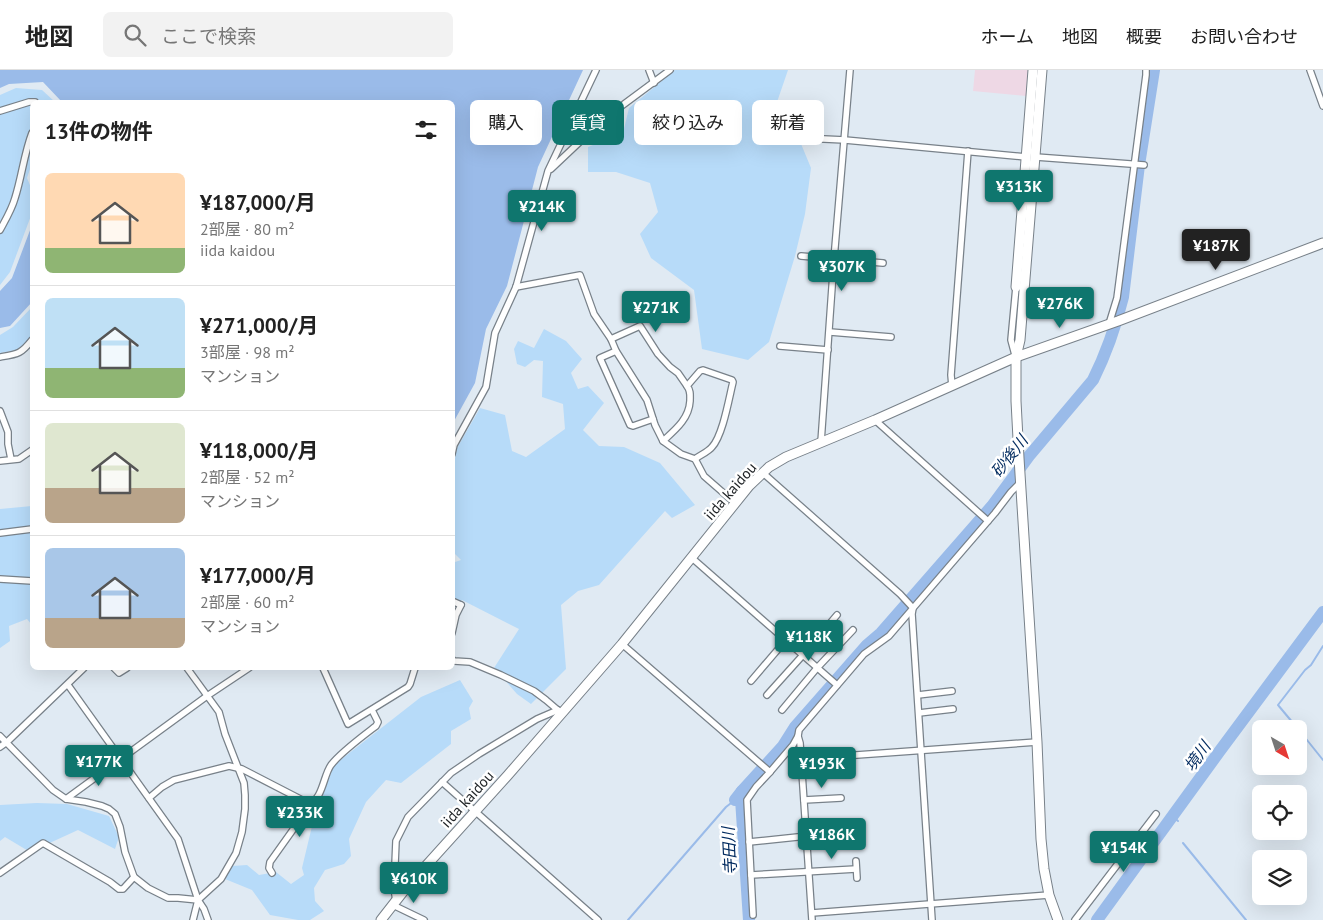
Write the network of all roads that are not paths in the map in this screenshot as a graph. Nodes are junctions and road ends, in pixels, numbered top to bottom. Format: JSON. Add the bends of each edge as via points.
{"nodes":[{"id":1,"x":596,"y":70,"type":"edge"},
{"id":2,"x":649,"y":70,"type":"edge"},
{"id":3,"x":670,"y":70,"type":"edge"},
{"id":4,"x":850,"y":70,"type":"edge"},
{"id":5,"x":1033,"y":70,"type":"edge"},
{"id":6,"x":1042,"y":70,"type":"edge"},
{"id":7,"x":1146,"y":70,"type":"edge"},
{"id":8,"x":1310,"y":70,"type":"edge"},
{"id":9,"x":654,"y":82,"type":"junction"},
{"id":10,"x":30,"y":102,"type":"edge"},
{"id":11,"x":1323,"y":106,"type":"edge"},
{"id":12,"x":0,"y":112,"type":"edge"},
{"id":13,"x":824,"y":139,"type":"edge"},
{"id":14,"x":30,"y":140,"type":"edge"},
{"id":15,"x":845,"y":140,"type":"junction"},
{"id":16,"x":968,"y":151,"type":"junction"},
{"id":17,"x":1026,"y":157,"type":"junction"},
{"id":18,"x":1036,"y":157,"type":"junction"},
{"id":19,"x":1134,"y":165,"type":"junction"},
{"id":20,"x":1143,"y":165,"type":"dead end"},
{"id":21,"x":548,"y":171,"type":"junction"},
{"id":22,"x":0,"y":230,"type":"edge"},
{"id":23,"x":1323,"y":243,"type":"edge"},
{"id":24,"x":801,"y":256,"type":"dead end"},
{"id":25,"x":834,"y":258,"type":"junction"},
{"id":26,"x":883,"y":263,"type":"dead end"},
{"id":27,"x":516,"y":287,"type":"junction"},
{"id":28,"x":1016,"y":287,"type":"joint"},
{"id":29,"x":1113,"y":323,"type":"junction"},
{"id":30,"x":830,"y":332,"type":"junction"},
{"id":31,"x":890,"y":337,"type":"dead end"},
{"id":32,"x":611,"y":339,"type":"junction"},
{"id":33,"x":30,"y":343,"type":"edge"},
{"id":34,"x":780,"y":346,"type":"dead end"},
{"id":35,"x":828,"y":350,"type":"junction"},
{"id":36,"x":616,"y":351,"type":"junction"},
{"id":37,"x":0,"y":357,"type":"edge"},
{"id":38,"x":1016,"y":357,"type":"junction"},
{"id":39,"x":687,"y":386,"type":"junction"},
{"id":40,"x":952,"y":386,"type":"junction"},
{"id":41,"x":0,"y":411,"type":"edge"},
{"id":42,"x":653,"y":419,"type":"junction"},
{"id":43,"x":875,"y":420,"type":"junction"},
{"id":44,"x":663,"y":441,"type":"junction"},
{"id":45,"x":821,"y":442,"type":"junction"},
{"id":46,"x":455,"y":443,"type":"edge"},
{"id":47,"x":30,"y":451,"type":"edge"},
{"id":48,"x":10,"y":459,"type":"junction"},
{"id":49,"x":695,"y":459,"type":"junction"},
{"id":50,"x":0,"y":461,"type":"edge"},
{"id":51,"x":762,"y":473,"type":"junction"},
{"id":52,"x":1020,"y":479,"type":"junction"},
{"id":53,"x":735,"y":504,"type":"junction"},
{"id":54,"x":986,"y":520,"type":"junction"},
{"id":55,"x":30,"y":529,"type":"edge"},
{"id":56,"x":0,"y":533,"type":"edge"},
{"id":57,"x":692,"y":558,"type":"junction"},
{"id":58,"x":0,"y":579,"type":"edge"},
{"id":59,"x":30,"y":581,"type":"edge"},
{"id":60,"x":455,"y":602,"type":"edge"},
{"id":61,"x":461,"y":605,"type":"junction"},
{"id":62,"x":912,"y":607,"type":"junction"},
{"id":63,"x":455,"y":610,"type":"edge"},
{"id":64,"x":837,"y":615,"type":"dead end"},
{"id":65,"x":455,"y":620,"type":"edge"},
{"id":66,"x":853,"y":630,"type":"dead end"},
{"id":67,"x":786,"y":640,"type":"junction"},
{"id":68,"x":622,"y":644,"type":"junction"},
{"id":69,"x":803,"y":656,"type":"junction"},
{"id":70,"x":455,"y":661,"type":"edge"},
{"id":71,"x":817,"y":668,"type":"junction"},
{"id":72,"x":82,"y":670,"type":"edge"},
{"id":73,"x":188,"y":670,"type":"edge"},
{"id":74,"x":246,"y":670,"type":"edge"},
{"id":75,"x":324,"y":670,"type":"edge"},
{"id":76,"x":415,"y":670,"type":"edge"},
{"id":77,"x":751,"y":681,"type":"dead end"},
{"id":78,"x":68,"y":684,"type":"junction"},
{"id":79,"x":837,"y":685,"type":"junction"},
{"id":80,"x":952,"y":692,"type":"dead end"},
{"id":81,"x":767,"y":695,"type":"dead end"},
{"id":82,"x":918,"y":695,"type":"junction"},
{"id":83,"x":208,"y":696,"type":"junction"},
{"id":84,"x":953,"y":709,"type":"dead end"},
{"id":85,"x":372,"y":710,"type":"junction"},
{"id":86,"x":782,"y":710,"type":"dead end"},
{"id":87,"x":560,"y":712,"type":"junction"},
{"id":88,"x":919,"y":713,"type":"junction"},
{"id":89,"x":0,"y":736,"type":"edge"},
{"id":90,"x":798,"y":736,"type":"junction"},
{"id":91,"x":7,"y":742,"type":"junction"},
{"id":92,"x":1037,"y":742,"type":"junction"},
{"id":93,"x":0,"y":747,"type":"edge"},
{"id":94,"x":922,"y":750,"type":"junction"},
{"id":95,"x":121,"y":759,"type":"junction"},
{"id":96,"x":801,"y":759,"type":"junction"},
{"id":97,"x":237,"y":767,"type":"junction"},
{"id":98,"x":768,"y":771,"type":"junction"},
{"id":99,"x":442,"y":782,"type":"junction"},
{"id":100,"x":149,"y":798,"type":"junction"},
{"id":101,"x":841,"y":798,"type":"dead end"},
{"id":102,"x":66,"y":799,"type":"junction"},
{"id":103,"x":804,"y":800,"type":"junction"},
{"id":104,"x":308,"y":804,"type":"junction"},
{"id":105,"x":476,"y":811,"type":"junction"},
{"id":106,"x":1156,"y":814,"type":"dead end"},
{"id":107,"x":852,"y":834,"type":"dead end"},
{"id":108,"x":807,"y":836,"type":"junction"},
{"id":109,"x":749,"y":842,"type":"junction"},
{"id":110,"x":856,"y":861,"type":"dead end"},
{"id":111,"x":856,"y":869,"type":"junction"},
{"id":112,"x":809,"y":872,"type":"junction"},
{"id":113,"x":0,"y":873,"type":"edge"},
{"id":114,"x":272,"y":873,"type":"dead end"},
{"id":115,"x":751,"y":875,"type":"junction"},
{"id":116,"x":134,"y":877,"type":"junction"},
{"id":117,"x":857,"y":878,"type":"dead end"},
{"id":118,"x":1049,"y":895,"type":"junction"},
{"id":119,"x":198,"y":900,"type":"junction"},
{"id":120,"x":394,"y":903,"type":"junction"},
{"id":121,"x":931,"y":903,"type":"junction"},
{"id":122,"x":812,"y":913,"type":"junction"},
{"id":123,"x":753,"y":915,"type":"dead end"},
{"id":124,"x":193,"y":920,"type":"edge"},
{"id":125,"x":208,"y":920,"type":"edge"},
{"id":126,"x":381,"y":920,"type":"edge"},
{"id":127,"x":424,"y":920,"type":"edge"},
{"id":128,"x":598,"y":920,"type":"edge"},
{"id":129,"x":812,"y":920,"type":"edge"},
{"id":130,"x":932,"y":920,"type":"edge"},
{"id":131,"x":1058,"y":920,"type":"edge"},
{"id":132,"x":1075,"y":920,"type":"edge"}],
"edges":[{"from":1,"to":21,"type":"street"},
{"from":2,"to":9,"type":"street"},
{"from":3,"to":9,"type":"street"},
{"from":4,"to":15,"type":"street"},
{"from":5,"to":17,"type":"main road"},
{"from":6,"to":18,"type":"main road"},
{"from":7,"to":19,"type":"street"},
{"from":8,"to":11,"type":"street"},
{"from":9,"to":21,"type":"street","via":[[604,119]]},
{"from":10,"to":12,"type":"street"},
{"from":13,"to":15,"type":"street"},
{"from":14,"to":22,"type":"street","via":[[15,199]]},
{"from":15,"to":16,"type":"street"},
{"from":15,"to":25,"type":"street"},
{"from":16,"to":17,"type":"street"},
{"from":16,"to":40,"type":"street"},
{"from":17,"to":28,"type":"main road"},
{"from":18,"to":19,"type":"street"},
{"from":18,"to":38,"type":"main road"},
{"from":19,"to":20,"type":"street"},
{"from":19,"to":29,"type":"street"},
{"from":21,"to":27,"type":"street"},
{"from":23,"to":29,"type":"main road","name":"iida kaidou"},
{"from":24,"to":25,"type":"street"},
{"from":25,"to":26,"type":"street"},
{"from":25,"to":30,"type":"street"},
{"from":27,"to":32,"type":"street","via":[[580,275],[594,314]]},
{"from":27,"to":46,"type":"street","via":[[495,333],[486,387]]},
{"from":28,"to":38,"type":"street","via":[[1011,344]]},
{"from":29,"to":38,"type":"main road","name":"iida kaidou"},
{"from":30,"to":31,"type":"street"},
{"from":30,"to":35,"type":"street"},
{"from":32,"to":36,"type":"street"},
{"from":32,"to":39,"type":"street","via":[[640,326],[658,354]]},
{"from":33,"to":37,"type":"street","via":[[25,350]]},
{"from":34,"to":35,"type":"street"},
{"from":35,"to":45,"type":"street"},
{"from":36,"to":42,"type":"street","via":[[647,400]]},
{"from":36,"to":42,"type":"street","via":[[600,358],[630,425]]},
{"from":38,"to":40,"type":"main road","name":"iida kaidou"},
{"from":38,"to":52,"type":"main road"},
{"from":39,"to":44,"type":"street","via":[[690,390],[689,409],[676,430]]},
{"from":39,"to":49,"type":"street","via":[[703,370],[733,382],[718,436],[712,447]]},
{"from":40,"to":43,"type":"main road","name":"iida kaidou"},
{"from":41,"to":48,"type":"street","via":[[8,432]]},
{"from":42,"to":44,"type":"street"},
{"from":43,"to":45,"type":"main road","name":"iida kaidou"},
{"from":43,"to":54,"type":"street"},
{"from":44,"to":49,"type":"street","via":[[681,454]]},
{"from":45,"to":51,"type":"main road","name":"iida kaidou","via":[[776,462]]},
{"from":47,"to":48,"type":"street","via":[[19,459]]},
{"from":48,"to":50,"type":"street"},
{"from":49,"to":53,"type":"street","via":[[704,476]]},
{"from":51,"to":53,"type":"main road","name":"iida kaidou"},
{"from":51,"to":62,"type":"street"},
{"from":52,"to":54,"type":"street"},
{"from":52,"to":92,"type":"main road"},
{"from":53,"to":57,"type":"main road","name":"iida kaidou"},
{"from":54,"to":62,"type":"street"},
{"from":55,"to":56,"type":"street"},
{"from":57,"to":67,"type":"street"},
{"from":57,"to":68,"type":"main road","name":"iida kaidou"},
{"from":58,"to":59,"type":"street"},
{"from":60,"to":61,"type":"street"},
{"from":61,"to":63,"type":"street"},
{"from":61,"to":65,"type":"street"},
{"from":62,"to":79,"type":"street","via":[[889,636],[864,654]]},
{"from":62,"to":82,"type":"street"},
{"from":64,"to":69,"type":"street"},
{"from":66,"to":71,"type":"street"},
{"from":67,"to":69,"type":"street"},
{"from":67,"to":77,"type":"street"},
{"from":68,"to":87,"type":"main road","name":"iida kaidou"},
{"from":68,"to":98,"type":"street"},
{"from":69,"to":71,"type":"street"},
{"from":69,"to":81,"type":"street"},
{"from":70,"to":87,"type":"street","via":[[470,662],[534,691]]},
{"from":71,"to":79,"type":"street"},
{"from":71,"to":86,"type":"street"},
{"from":72,"to":78,"type":"street"},
{"from":73,"to":83,"type":"street"},
{"from":74,"to":83,"type":"street"},
{"from":75,"to":85,"type":"street","via":[[348,724]]},
{"from":76,"to":85,"type":"street","via":[[408,687]]},
{"from":78,"to":91,"type":"street"},
{"from":78,"to":95,"type":"street"},
{"from":79,"to":90,"type":"street","via":[[799,730]]},
{"from":80,"to":82,"type":"street"},
{"from":82,"to":88,"type":"street"},
{"from":83,"to":95,"type":"street"},
{"from":83,"to":97,"type":"street","via":[[219,712]]},
{"from":84,"to":88,"type":"street"},
{"from":85,"to":104,"type":"street","via":[[378,722],[376,726],[331,766],[321,790]]},
{"from":87,"to":99,"type":"street","via":[[537,719],[479,754]]},
{"from":87,"to":105,"type":"main road","name":"iida kaidou"},
{"from":88,"to":94,"type":"street"},
{"from":89,"to":91,"type":"street"},
{"from":90,"to":96,"type":"street"},
{"from":90,"to":98,"type":"street"},
{"from":91,"to":93,"type":"street"},
{"from":91,"to":102,"type":"street","via":[[53,790]]},
{"from":92,"to":94,"type":"street"},
{"from":92,"to":118,"type":"main road","via":[[1041,839]]},
{"from":94,"to":96,"type":"street"},
{"from":94,"to":121,"type":"street"},
{"from":95,"to":100,"type":"street"},
{"from":95,"to":102,"type":"street"},
{"from":96,"to":103,"type":"street"},
{"from":97,"to":100,"type":"street","via":[[229,766],[174,780]]},
{"from":97,"to":104,"type":"street"},
{"from":97,"to":119,"type":"street","via":[[244,783],[245,802],[236,853],[221,879]]},
{"from":98,"to":109,"type":"street","via":[[747,800]]},
{"from":99,"to":105,"type":"street"},
{"from":99,"to":120,"type":"street","via":[[408,817],[396,841]]},
{"from":100,"to":119,"type":"street","via":[[178,840]]},
{"from":101,"to":103,"type":"street"},
{"from":102,"to":116,"type":"street","via":[[102,806],[115,814]]},
{"from":103,"to":108,"type":"street"},
{"from":104,"to":114,"type":"street","via":[[270,862]]},
{"from":105,"to":120,"type":"main road","name":"iida kaidou"},
{"from":105,"to":128,"type":"street"},
{"from":106,"to":132,"type":"street"},
{"from":107,"to":108,"type":"street"},
{"from":108,"to":109,"type":"street"},
{"from":108,"to":112,"type":"street"},
{"from":109,"to":115,"type":"street"},
{"from":110,"to":111,"type":"street"},
{"from":111,"to":112,"type":"street"},
{"from":111,"to":117,"type":"street"},
{"from":112,"to":115,"type":"street"},
{"from":112,"to":122,"type":"street"},
{"from":113,"to":116,"type":"street","via":[[43,843],[119,890]]},
{"from":115,"to":123,"type":"street"},
{"from":116,"to":119,"type":"street","via":[[168,898]]},
{"from":118,"to":121,"type":"street"},
{"from":118,"to":131,"type":"main road"},
{"from":119,"to":124,"type":"street"},
{"from":119,"to":125,"type":"street"},
{"from":120,"to":126,"type":"main road","name":"iida kaidou"},
{"from":120,"to":127,"type":"street","via":[[397,908]]},
{"from":121,"to":122,"type":"street"},
{"from":121,"to":130,"type":"street"},
{"from":122,"to":129,"type":"street"}]}
